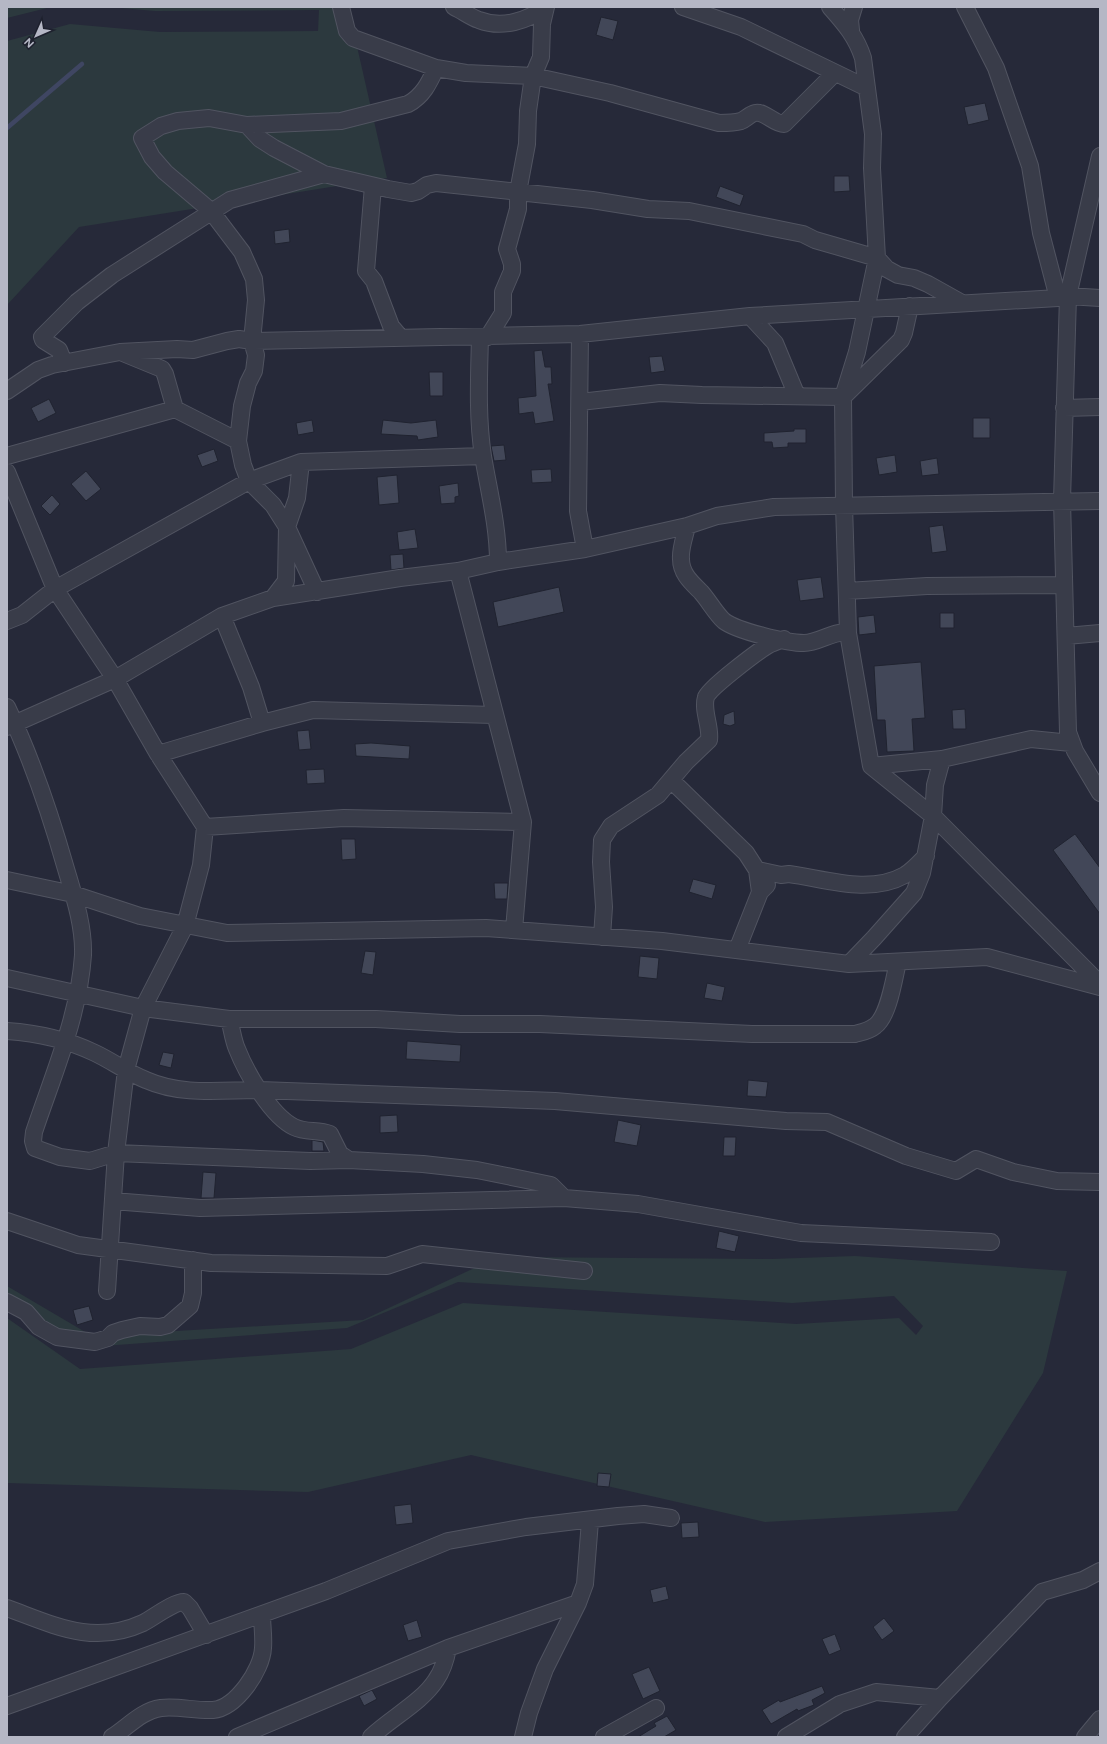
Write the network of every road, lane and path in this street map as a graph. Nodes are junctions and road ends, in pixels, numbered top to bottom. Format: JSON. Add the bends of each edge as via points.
{"nodes":[{"id":1,"x":341,"y":7,"type":"edge"},
{"id":2,"x":454,"y":7,"type":"edge"},
{"id":3,"x":546,"y":7,"type":"edge"},
{"id":4,"x":683,"y":7,"type":"edge"},
{"id":5,"x":830,"y":7,"type":"edge"},
{"id":6,"x":854,"y":7,"type":"edge"},
{"id":7,"x":965,"y":7,"type":"edge"},
{"id":8,"x":851,"y":30,"type":"junction"},
{"id":9,"x":436,"y":68,"type":"junction"},
{"id":10,"x":834,"y":74,"type":"junction"},
{"id":11,"x":533,"y":76,"type":"junction"},
{"id":12,"x":867,"y":88,"type":"junction"},
{"id":13,"x":248,"y":126,"type":"junction"},
{"id":14,"x":1100,"y":156,"type":"edge"},
{"id":15,"x":324,"y":174,"type":"junction"},
{"id":16,"x":373,"y":186,"type":"junction"},
{"id":17,"x":518,"y":192,"type":"junction"},
{"id":18,"x":211,"y":211,"type":"junction"},
{"id":19,"x":877,"y":258,"type":"junction"},
{"id":20,"x":1063,"y":297,"type":"junction"},
{"id":21,"x":1100,"y":298,"type":"edge"},
{"id":22,"x":962,"y":303,"type":"junction"},
{"id":23,"x":910,"y":306,"type":"junction"},
{"id":24,"x":867,"y":310,"type":"junction"},
{"id":25,"x":750,"y":316,"type":"junction"},
{"id":26,"x":580,"y":334,"type":"junction"},
{"id":27,"x":484,"y":337,"type":"junction"},
{"id":28,"x":401,"y":338,"type":"junction"},
{"id":29,"x":252,"y":341,"type":"junction"},
{"id":30,"x":120,"y":352,"type":"junction"},
{"id":31,"x":64,"y":363,"type":"junction"},
{"id":32,"x":7,"y":391,"type":"edge"},
{"id":33,"x":797,"y":396,"type":"junction"},
{"id":34,"x":843,"y":397,"type":"junction"},
{"id":35,"x":580,"y":402,"type":"junction"},
{"id":36,"x":1100,"y":407,"type":"edge"},
{"id":37,"x":1064,"y":408,"type":"junction"},
{"id":38,"x":175,"y":409,"type":"junction"},
{"id":39,"x":238,"y":441,"type":"junction"},
{"id":40,"x":7,"y":456,"type":"edge"},
{"id":41,"x":483,"y":456,"type":"junction"},
{"id":42,"x":300,"y":462,"type":"junction"},
{"id":43,"x":7,"y":472,"type":"edge"},
{"id":44,"x":249,"y":481,"type":"junction"},
{"id":45,"x":1062,"y":500,"type":"junction"},
{"id":46,"x":1100,"y":500,"type":"edge"},
{"id":47,"x":844,"y":505,"type":"junction"},
{"id":48,"x":687,"y":526,"type":"junction"},
{"id":49,"x":287,"y":527,"type":"junction"},
{"id":50,"x":585,"y":549,"type":"junction"},
{"id":51,"x":498,"y":562,"type":"junction"},
{"id":52,"x":458,"y":571,"type":"junction"},
{"id":53,"x":1064,"y":585,"type":"junction"},
{"id":54,"x":55,"y":589,"type":"junction"},
{"id":55,"x":847,"y":591,"type":"junction"},
{"id":56,"x":318,"y":592,"type":"junction"},
{"id":57,"x":273,"y":598,"type":"junction"},
{"id":58,"x":222,"y":616,"type":"junction"},
{"id":59,"x":7,"y":621,"type":"edge"},
{"id":60,"x":848,"y":633,"type":"junction"},
{"id":61,"x":1100,"y":633,"type":"edge"},
{"id":62,"x":1066,"y":636,"type":"junction"},
{"id":63,"x":784,"y":639,"type":"junction"},
{"id":64,"x":115,"y":679,"type":"junction"},
{"id":65,"x":7,"y":707,"type":"edge"},
{"id":66,"x":494,"y":715,"type":"junction"},
{"id":67,"x":262,"y":723,"type":"junction"},
{"id":68,"x":11,"y":725,"type":"edge"},
{"id":69,"x":1071,"y":743,"type":"junction"},
{"id":70,"x":158,"y":754,"type":"junction"},
{"id":71,"x":942,"y":759,"type":"junction"},
{"id":72,"x":871,"y":766,"type":"junction"},
{"id":73,"x":672,"y":781,"type":"junction"},
{"id":74,"x":1100,"y":793,"type":"edge"},
{"id":75,"x":933,"y":816,"type":"junction"},
{"id":76,"x":523,"y":822,"type":"junction"},
{"id":77,"x":205,"y":827,"type":"junction"},
{"id":78,"x":926,"y":856,"type":"junction"},
{"id":79,"x":757,"y":870,"type":"junction"},
{"id":80,"x":781,"y":875,"type":"junction"},
{"id":81,"x":7,"y":880,"type":"edge"},
{"id":82,"x":760,"y":892,"type":"junction"},
{"id":83,"x":73,"y":894,"type":"junction"},
{"id":84,"x":186,"y":926,"type":"junction"},
{"id":85,"x":514,"y":930,"type":"junction"},
{"id":86,"x":602,"y":937,"type":"junction"},
{"id":87,"x":737,"y":950,"type":"junction"},
{"id":88,"x":898,"y":962,"type":"junction"},
{"id":89,"x":849,"y":964,"type":"junction"},
{"id":90,"x":7,"y":978,"type":"edge"},
{"id":91,"x":1100,"y":984,"type":"edge"},
{"id":92,"x":1100,"y":987,"type":"edge"},
{"id":93,"x":78,"y":995,"type":"junction"},
{"id":94,"x":142,"y":1008,"type":"junction"},
{"id":95,"x":229,"y":1019,"type":"junction"},
{"id":96,"x":7,"y":1031,"type":"edge"},
{"id":97,"x":64,"y":1040,"type":"junction"},
{"id":98,"x":126,"y":1070,"type":"junction"},
{"id":99,"x":260,"y":1090,"type":"junction"},
{"id":100,"x":116,"y":1153,"type":"junction"},
{"id":101,"x":349,"y":1160,"type":"junction"},
{"id":102,"x":1100,"y":1182,"type":"edge"},
{"id":103,"x":564,"y":1198,"type":"junction"},
{"id":104,"x":113,"y":1201,"type":"junction"},
{"id":105,"x":7,"y":1221,"type":"edge"},
{"id":106,"x":991,"y":1242,"type":"dead end"},
{"id":107,"x":109,"y":1250,"type":"junction"},
{"id":108,"x":193,"y":1260,"type":"junction"},
{"id":109,"x":584,"y":1271,"type":"dead end"},
{"id":110,"x":107,"y":1291,"type":"dead end"},
{"id":111,"x":7,"y":1302,"type":"edge"},
{"id":112,"x":671,"y":1518,"type":"dead end"},
{"id":113,"x":590,"y":1521,"type":"junction"},
{"id":114,"x":1100,"y":1571,"type":"edge"},
{"id":115,"x":578,"y":1604,"type":"junction"},
{"id":116,"x":7,"y":1608,"type":"edge"},
{"id":117,"x":262,"y":1614,"type":"junction"},
{"id":118,"x":206,"y":1634,"type":"junction"},
{"id":119,"x":448,"y":1648,"type":"junction"},
{"id":120,"x":940,"y":1698,"type":"junction"},
{"id":121,"x":7,"y":1706,"type":"edge"},
{"id":122,"x":656,"y":1708,"type":"dead end"},
{"id":123,"x":1100,"y":1719,"type":"edge"},
{"id":124,"x":112,"y":1737,"type":"edge"},
{"id":125,"x":237,"y":1737,"type":"edge"},
{"id":126,"x":371,"y":1737,"type":"edge"},
{"id":127,"x":523,"y":1737,"type":"edge"},
{"id":128,"x":604,"y":1737,"type":"edge"},
{"id":129,"x":786,"y":1737,"type":"edge"},
{"id":130,"x":905,"y":1737,"type":"edge"},
{"id":131,"x":1085,"y":1737,"type":"edge"}],
"edges":[{"from":1,"to":9,"type":"street","via":[[347,31],[353,38]]},
{"from":2,"to":3,"type":"street","via":[[481,21],[496,24],[523,20]]},
{"from":3,"to":11,"type":"street","via":[[542,24],[541,57]]},
{"from":4,"to":10,"type":"street","via":[[741,27]]},
{"from":5,"to":8,"type":"street"},
{"from":6,"to":8,"type":"street","via":[[850,20]]},
{"from":7,"to":20,"type":"street","via":[[996,68],[1030,166],[1041,233]]},
{"from":8,"to":12,"type":"street","via":[[863,58]]},
{"from":9,"to":11,"type":"street","via":[[466,73]]},
{"from":9,"to":13,"type":"street","via":[[426,88],[418,98],[408,104],[341,121]]},
{"from":10,"to":11,"type":"street","via":[[784,124],[777,124],[762,114],[755,113],[741,120],[719,123]]},
{"from":10,"to":12,"type":"street"},
{"from":11,"to":17,"type":"street","via":[[527,144]]},
{"from":12,"to":19,"type":"street","via":[[873,134],[872,168]]},
{"from":13,"to":15,"type":"street","via":[[260,139],[274,148]]},
{"from":13,"to":18,"type":"street","via":[[209,118],[178,121],[161,126],[142,138],[152,157],[165,172]]},
{"from":14,"to":20,"type":"street"},
{"from":15,"to":16,"type":"street"},
{"from":15,"to":18,"type":"street","via":[[237,197]]},
{"from":16,"to":17,"type":"street","via":[[411,193],[418,192],[427,184],[436,183]]},
{"from":16,"to":28,"type":"street","via":[[366,271],[374,281],[391,326]]},
{"from":17,"to":19,"type":"street","via":[[648,209],[689,211],[804,234],[815,240]]},
{"from":17,"to":27,"type":"street","via":[[518,209],[507,249],[512,271],[503,292],[503,313]]},
{"from":18,"to":29,"type":"street","via":[[242,252],[254,279],[256,300]]},
{"from":18,"to":31,"type":"street","via":[[112,275],[77,302],[45,333],[42,338],[59,350]]},
{"from":19,"to":22,"type":"street","via":[[892,272],[928,284]]},
{"from":19,"to":24,"type":"street"},
{"from":20,"to":21,"type":"street"},
{"from":20,"to":22,"type":"street"},
{"from":20,"to":37,"type":"street"},
{"from":22,"to":23,"type":"street"},
{"from":23,"to":24,"type":"street"},
{"from":23,"to":34,"type":"street","via":[[901,340]]},
{"from":24,"to":25,"type":"street"},
{"from":24,"to":34,"type":"street"},
{"from":25,"to":26,"type":"street"},
{"from":25,"to":33,"type":"street","via":[[775,343]]},
{"from":26,"to":27,"type":"street"},
{"from":26,"to":35,"type":"street"},
{"from":27,"to":28,"type":"street"},
{"from":27,"to":41,"type":"street","via":[[478,400]]},
{"from":28,"to":29,"type":"street"},
{"from":29,"to":30,"type":"street","via":[[238,339],[193,350]]},
{"from":29,"to":39,"type":"street","via":[[256,355],[255,363],[242,406]]},
{"from":30,"to":31,"type":"street"},
{"from":30,"to":38,"type":"street","via":[[162,370]]},
{"from":31,"to":32,"type":"street","via":[[38,370]]},
{"from":33,"to":34,"type":"street"},
{"from":33,"to":35,"type":"street","via":[[660,393]]},
{"from":34,"to":47,"type":"street"},
{"from":35,"to":50,"type":"street","via":[[578,511]]},
{"from":36,"to":37,"type":"street"},
{"from":37,"to":45,"type":"street"},
{"from":38,"to":39,"type":"street"},
{"from":38,"to":40,"type":"street"},
{"from":39,"to":44,"type":"street"},
{"from":41,"to":42,"type":"street"},
{"from":41,"to":51,"type":"street","via":[[495,514]]},
{"from":42,"to":44,"type":"street"},
{"from":42,"to":49,"type":"street","via":[[297,498]]},
{"from":43,"to":54,"type":"street"},
{"from":44,"to":49,"type":"street","via":[[273,504]]},
{"from":44,"to":54,"type":"street"},
{"from":45,"to":46,"type":"street"},
{"from":45,"to":47,"type":"street"},
{"from":45,"to":53,"type":"street"},
{"from":47,"to":48,"type":"street","via":[[774,507],[717,516]]},
{"from":47,"to":55,"type":"street"},
{"from":48,"to":50,"type":"street"},
{"from":48,"to":63,"type":"street","via":[[681,559],[685,574],[724,620],[732,626],[753,633]]},
{"from":49,"to":56,"type":"street"},
{"from":49,"to":57,"type":"street","via":[[286,581]]},
{"from":50,"to":51,"type":"street"},
{"from":51,"to":52,"type":"street"},
{"from":52,"to":56,"type":"street"},
{"from":52,"to":66,"type":"street"},
{"from":53,"to":55,"type":"street","via":[[927,586]]},
{"from":53,"to":62,"type":"street"},
{"from":54,"to":59,"type":"street","via":[[22,615]]},
{"from":54,"to":64,"type":"street"},
{"from":55,"to":60,"type":"street"},
{"from":56,"to":57,"type":"street"},
{"from":57,"to":58,"type":"street"},
{"from":58,"to":64,"type":"street"},
{"from":58,"to":67,"type":"street","via":[[251,687]]},
{"from":60,"to":63,"type":"street","via":[[836,634],[814,642],[802,643]]},
{"from":60,"to":72,"type":"street"},
{"from":61,"to":62,"type":"street"},
{"from":62,"to":69,"type":"street","via":[[1068,732]]},
{"from":63,"to":73,"type":"street","via":[[749,658],[708,693],[705,704],[709,740],[686,762]]},
{"from":64,"to":68,"type":"street"},
{"from":64,"to":70,"type":"street"},
{"from":65,"to":68,"type":"street"},
{"from":66,"to":67,"type":"street","via":[[313,710]]},
{"from":66,"to":76,"type":"street"},
{"from":67,"to":70,"type":"street"},
{"from":68,"to":83,"type":"street","via":[[48,806]]},
{"from":69,"to":71,"type":"street","via":[[1031,739]]},
{"from":69,"to":74,"type":"street"},
{"from":70,"to":77,"type":"street"},
{"from":71,"to":72,"type":"street"},
{"from":71,"to":75,"type":"street","via":[[935,785]]},
{"from":72,"to":75,"type":"street"},
{"from":73,"to":79,"type":"street","via":[[727,833],[746,853]]},
{"from":73,"to":86,"type":"street","via":[[649,802],[611,826],[602,840]]},
{"from":75,"to":78,"type":"street"},
{"from":75,"to":91,"type":"street"},
{"from":76,"to":77,"type":"street","via":[[344,818]]},
{"from":76,"to":85,"type":"street"},
{"from":77,"to":84,"type":"street","via":[[202,865]]},
{"from":78,"to":80,"type":"street","via":[[905,875],[881,884],[848,884]]},
{"from":78,"to":89,"type":"street","via":[[914,893]]},
{"from":79,"to":80,"type":"street"},
{"from":79,"to":82,"type":"street"},
{"from":80,"to":82,"type":"street"},
{"from":81,"to":83,"type":"street"},
{"from":82,"to":87,"type":"street"},
{"from":83,"to":84,"type":"street","via":[[119,910]]},
{"from":83,"to":93,"type":"street","via":[[82,935],[83,954]]},
{"from":84,"to":85,"type":"street","via":[[240,934],[486,928]]},
{"from":84,"to":94,"type":"street"},
{"from":85,"to":86,"type":"street"},
{"from":86,"to":87,"type":"street"},
{"from":87,"to":89,"type":"street"},
{"from":88,"to":89,"type":"street"},
{"from":88,"to":92,"type":"street","via":[[987,957]]},
{"from":88,"to":95,"type":"street","via":[[886,1008],[877,1025],[867,1032],[855,1034],[752,1034],[540,1024],[460,1024],[376,1018]]},
{"from":90,"to":93,"type":"street"},
{"from":93,"to":94,"type":"street"},
{"from":93,"to":97,"type":"street"},
{"from":94,"to":95,"type":"street"},
{"from":94,"to":98,"type":"street"},
{"from":95,"to":99,"type":"street","via":[[236,1048]]},
{"from":96,"to":97,"type":"street"},
{"from":97,"to":98,"type":"street"},
{"from":97,"to":100,"type":"street","via":[[34,1132],[35,1148],[60,1157],[90,1161]]},
{"from":98,"to":99,"type":"street","via":[[146,1080],[192,1091]]},
{"from":98,"to":100,"type":"street"},
{"from":99,"to":101,"type":"street","via":[[277,1114],[292,1127],[330,1134],[340,1154]]},
{"from":99,"to":102,"type":"street","via":[[555,1101],[786,1121],[827,1122],[906,1156],[956,1170],[976,1159],[1013,1172],[1056,1181]]},
{"from":100,"to":101,"type":"street","via":[[310,1161]]},
{"from":100,"to":104,"type":"street"},
{"from":101,"to":103,"type":"street","via":[[477,1170],[551,1185]]},
{"from":103,"to":104,"type":"street","via":[[200,1208]]},
{"from":103,"to":106,"type":"street","via":[[638,1204],[801,1233]]},
{"from":104,"to":107,"type":"street"},
{"from":105,"to":107,"type":"street","via":[[78,1245]]},
{"from":107,"to":108,"type":"street"},
{"from":107,"to":110,"type":"street"},
{"from":108,"to":109,"type":"street","via":[[232,1265],[387,1266],[422,1254]]},
{"from":108,"to":111,"type":"street","via":[[193,1293],[190,1306],[168,1325],[140,1326],[122,1330],[95,1342],[49,1334],[26,1312]]},
{"from":112,"to":113,"type":"street","via":[[644,1514]]},
{"from":113,"to":115,"type":"street","via":[[585,1584]]},
{"from":113,"to":117,"type":"street","via":[[526,1527],[448,1541],[326,1592]]},
{"from":114,"to":120,"type":"street","via":[[1083,1580],[1042,1592]]},
{"from":115,"to":119,"type":"street"},
{"from":115,"to":127,"type":"street","via":[[545,1669]]},
{"from":116,"to":118,"type":"street","via":[[81,1633],[112,1634],[142,1623],[184,1602]]},
{"from":117,"to":118,"type":"street"},
{"from":117,"to":124,"type":"street","via":[[264,1648],[260,1665],[233,1701],[213,1710],[161,1708],[143,1714]]},
{"from":118,"to":121,"type":"street"},
{"from":119,"to":125,"type":"street"},
{"from":119,"to":126,"type":"street","via":[[436,1680],[424,1694]]},
{"from":120,"to":129,"type":"street","via":[[876,1692],[840,1704]]},
{"from":120,"to":130,"type":"street"},
{"from":122,"to":128,"type":"street"},
{"from":123,"to":131,"type":"street"}]}
